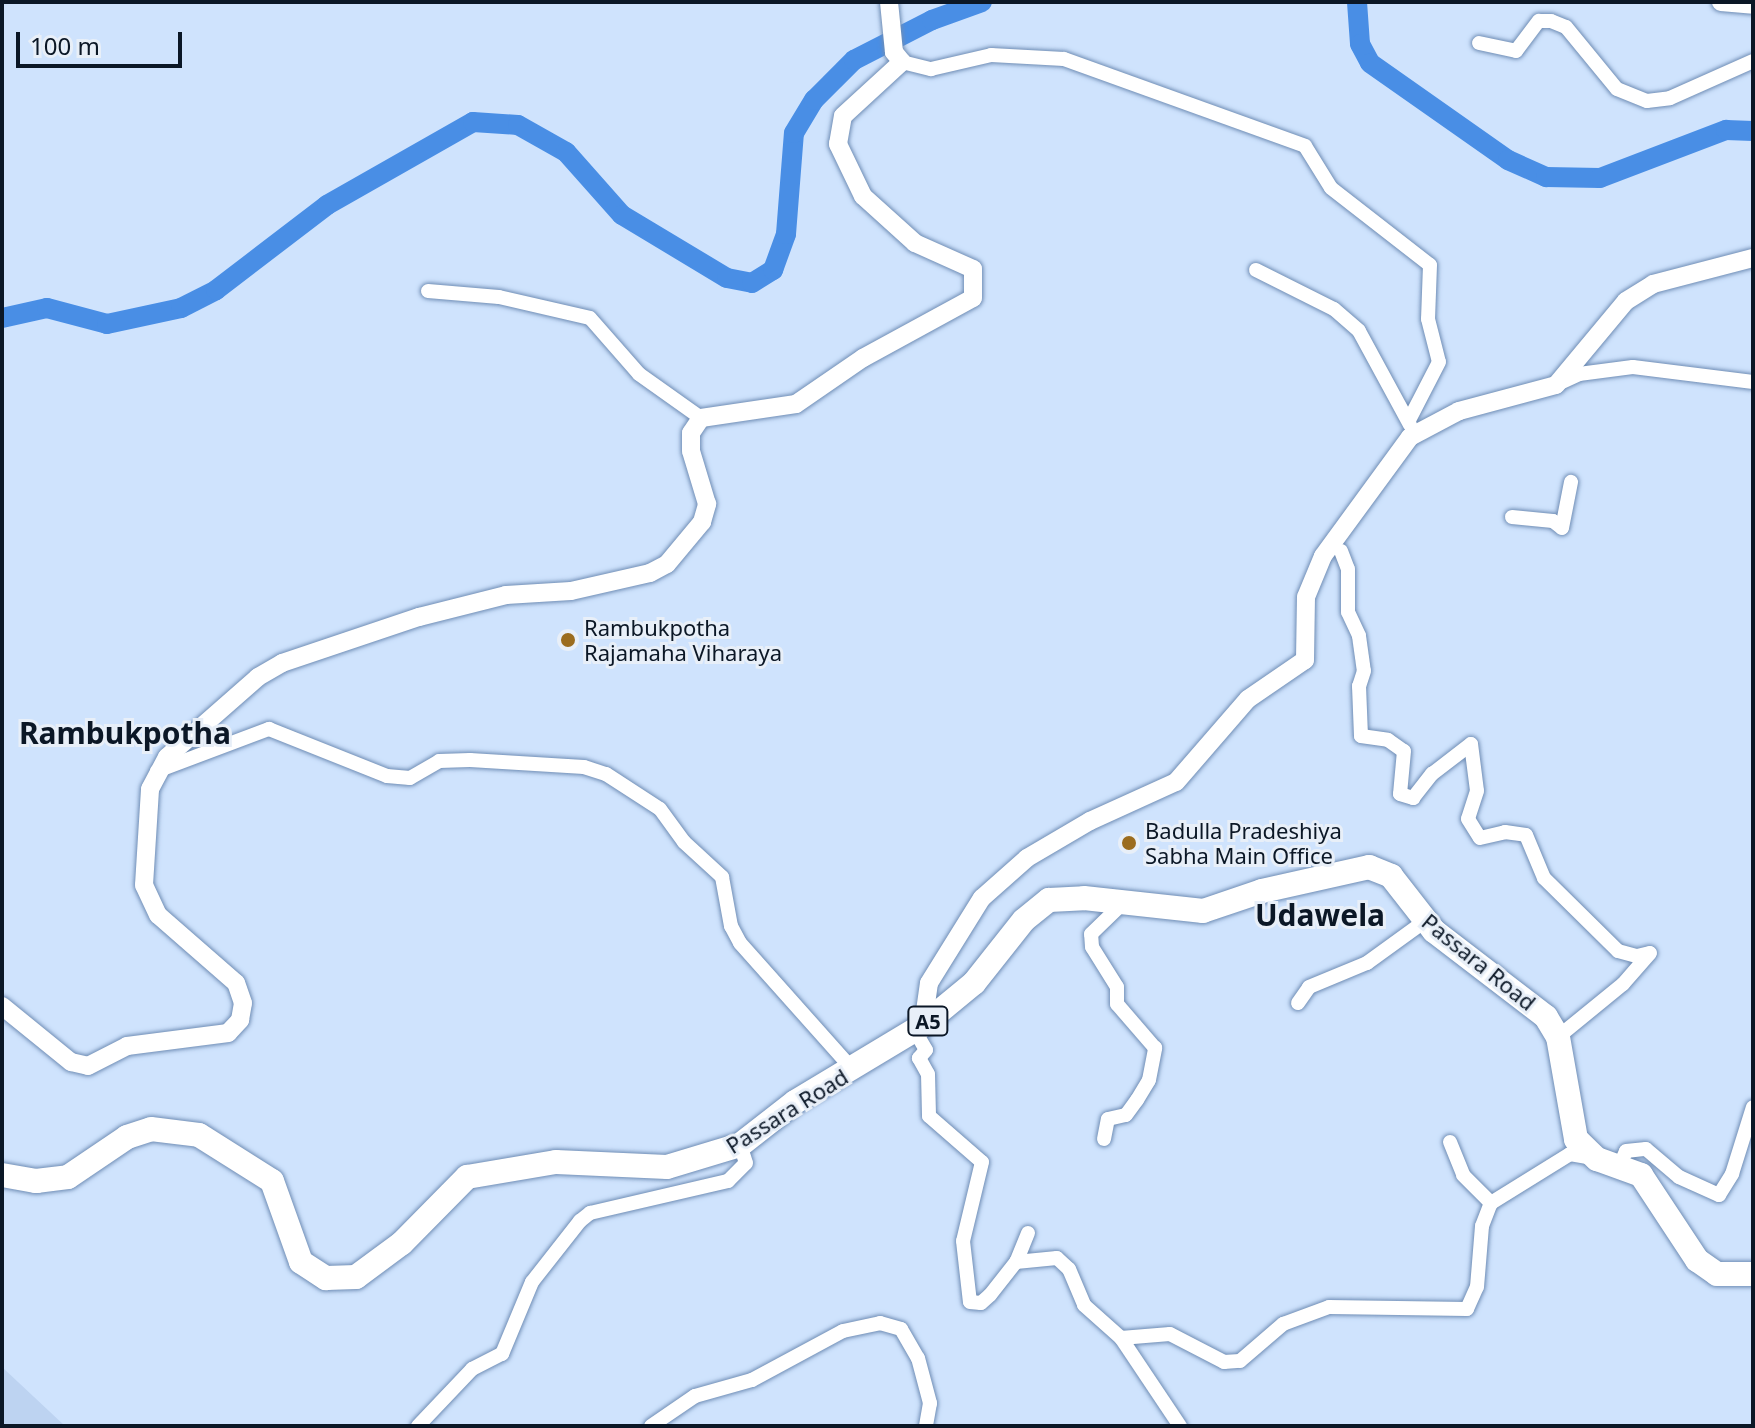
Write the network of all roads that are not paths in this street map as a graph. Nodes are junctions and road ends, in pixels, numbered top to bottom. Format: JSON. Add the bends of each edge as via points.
{"nodes":[{"id":1,"x":1721,"y":2,"type":"edge"},
{"id":2,"x":1753,"y":5,"type":"edge"},
{"id":3,"x":888,"y":9,"type":"edge"},
{"id":4,"x":1479,"y":43,"type":"dead end"},
{"id":5,"x":898,"y":57,"type":"junction"},
{"id":6,"x":1753,"y":61,"type":"edge"},
{"id":7,"x":1753,"y":258,"type":"edge"},
{"id":8,"x":1256,"y":270,"type":"dead end"},
{"id":9,"x":428,"y":291,"type":"dead end"},
{"id":10,"x":1753,"y":382,"type":"edge"},
{"id":11,"x":1556,"y":385,"type":"junction"},
{"id":12,"x":701,"y":418,"type":"junction"},
{"id":13,"x":1410,"y":429,"type":"junction"},
{"id":14,"x":1571,"y":482,"type":"dead end"},
{"id":15,"x":1512,"y":517,"type":"dead end"},
{"id":16,"x":1341,"y":551,"type":"dead end"},
{"id":17,"x":157,"y":771,"type":"junction"},
{"id":18,"x":1123,"y":902,"type":"junction"},
{"id":19,"x":1425,"y":921,"type":"junction"},
{"id":20,"x":1298,"y":1003,"type":"dead end"},
{"id":21,"x":2,"y":1006,"type":"edge"},
{"id":22,"x":919,"y":1028,"type":"junction"},
{"id":23,"x":1558,"y":1037,"type":"junction"},
{"id":24,"x":853,"y":1070,"type":"junction"},
{"id":25,"x":1753,"y":1107,"type":"edge"},
{"id":26,"x":1104,"y":1139,"type":"dead end"},
{"id":27,"x":1450,"y":1142,"type":"dead end"},
{"id":28,"x":740,"y":1145,"type":"junction"},
{"id":29,"x":1608,"y":1163,"type":"junction"},
{"id":30,"x":2,"y":1175,"type":"edge"},
{"id":31,"x":1491,"y":1203,"type":"junction"},
{"id":32,"x":1028,"y":1233,"type":"dead end"},
{"id":33,"x":1016,"y":1262,"type":"junction"},
{"id":34,"x":1753,"y":1274,"type":"edge"},
{"id":35,"x":1121,"y":1338,"type":"junction"},
{"id":36,"x":418,"y":1426,"type":"edge"},
{"id":37,"x":651,"y":1426,"type":"edge"},
{"id":38,"x":926,"y":1426,"type":"edge"},
{"id":39,"x":1180,"y":1426,"type":"edge"}],
"edges":[{"from":1,"to":2,"type":"street"},
{"from":3,"to":5,"type":"street"},
{"from":4,"to":6,"type":"street","via":[[1516,51],[1539,21],[1551,21],[1566,27],[1617,89],[1647,101],[1670,98]]},
{"from":5,"to":12,"type":"street","via":[[843,116],[838,144],[863,196],[915,243],[973,269],[973,298],[863,358],[796,404]]},
{"from":5,"to":13,"type":"street","via":[[931,69],[991,55],[1064,59],[1305,146],[1331,188],[1391,240],[1430,265],[1428,319],[1439,362]]},
{"from":7,"to":11,"type":"street","via":[[1653,284],[1626,301]]},
{"from":8,"to":13,"type":"street","via":[[1346,319]]},
{"from":9,"to":12,"type":"street","via":[[499,297],[590,318],[639,374]]},
{"from":10,"to":11,"type":"street","via":[[1633,367],[1579,374]]},
{"from":11,"to":13,"type":"street"},
{"from":12,"to":17,"type":"street","via":[[691,433],[691,451],[707,504],[702,522],[667,564],[650,573],[571,591],[506,595],[419,617],[282,663],[258,677]]},
{"from":13,"to":22,"type":"street","via":[[1323,556],[1306,597],[1305,660],[1248,699],[1166,790],[1077,828],[1027,858],[982,898],[929,983]]},
{"from":14,"to":15,"type":"street","via":[[1562,528],[1553,521]]},
{"from":16,"to":23,"type":"street","via":[[1364,671],[1359,686],[1361,736],[1388,740],[1404,751],[1400,794],[1413,798],[1432,774],[1471,744],[1477,791],[1468,819],[1480,838],[1505,832],[1526,835],[1544,878],[1618,951],[1650,953],[1623,984]]},
{"from":17,"to":21,"type":"street","via":[[150,789],[144,885],[158,915],[236,983],[243,1003],[240,1020],[228,1033],[127,1046],[88,1066],[71,1062]]},
{"from":17,"to":24,"type":"street","via":[[269,729],[387,776],[410,778],[439,761],[470,760],[584,767],[606,774],[660,809],[684,842],[722,877],[731,926],[740,943]]},
{"from":18,"to":19,"type":"highway","name":"Passara Road","number":"A5","via":[[1203,911],[1262,891],[1369,867],[1391,876]]},
{"from":18,"to":22,"type":"highway","name":"Passara Road","number":"A5","via":[[1062,898],[1040,905],[974,983]]},
{"from":18,"to":26,"type":"street","via":[[1091,934],[1092,947],[1117,987],[1117,1004],[1155,1048],[1149,1080],[1126,1115],[1108,1119]]},
{"from":19,"to":20,"type":"street","via":[[1367,963],[1309,987]]},
{"from":19,"to":23,"type":"highway","name":"Passara Road","number":"A5","via":[[1546,1017]]},
{"from":22,"to":24,"type":"highway","name":"Passara Road","number":"A5"},
{"from":22,"to":33,"type":"street","via":[[926,1050],[919,1058],[928,1074],[929,1116],[982,1162],[963,1241],[970,1302],[981,1303]]},
{"from":23,"to":29,"type":"highway","name":"Passara Road","number":"A5","via":[[1576,1139]]},
{"from":24,"to":28,"type":"highway","name":"Passara Road","number":"A5","via":[[795,1102]]},
{"from":25,"to":29,"type":"street","via":[[1732,1174],[1719,1195],[1679,1177],[1646,1149],[1626,1151]]},
{"from":27,"to":31,"type":"street","via":[[1463,1175]]},
{"from":28,"to":30,"type":"highway","name":"Passara Road","number":"A5","via":[[667,1167],[556,1162],[467,1177],[374,1267],[342,1279],[326,1278],[301,1262],[272,1181],[199,1135],[151,1129],[127,1137],[68,1177],[36,1181]]},
{"from":28,"to":36,"type":"street","via":[[746,1163],[728,1181],[590,1213],[580,1221],[532,1282],[502,1354],[472,1369]]},
{"from":29,"to":31,"type":"street","via":[[1570,1154]]},
{"from":29,"to":34,"type":"highway","name":"Passara Road","number":"A5","via":[[1641,1175],[1697,1260],[1717,1274]]},
{"from":31,"to":35,"type":"street","via":[[1482,1226],[1477,1287],[1467,1309],[1329,1307],[1283,1324],[1240,1361],[1224,1362],[1170,1334]]},
{"from":32,"to":33,"type":"street"},
{"from":33,"to":35,"type":"street","via":[[1057,1258],[1069,1269],[1084,1305]]},
{"from":35,"to":39,"type":"street"},
{"from":37,"to":38,"type":"street","via":[[695,1396],[752,1380],[843,1331],[880,1323],[901,1329],[918,1358],[930,1403]]}]}
